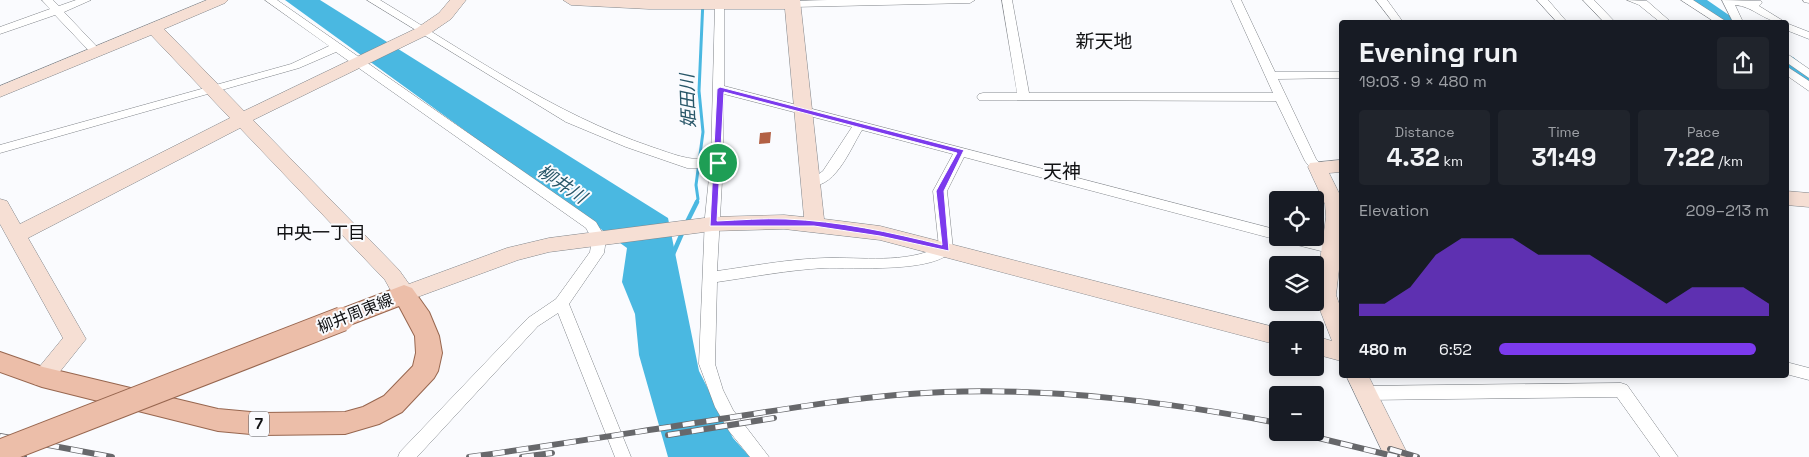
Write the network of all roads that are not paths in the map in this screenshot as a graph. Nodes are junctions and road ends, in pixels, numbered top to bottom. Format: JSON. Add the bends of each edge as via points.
{"nodes":[{"id":1,"x":47,"y":0,"type":"edge"},
{"id":2,"x":86,"y":0,"type":"edge"},
{"id":3,"x":220,"y":0,"type":"edge"},
{"id":4,"x":270,"y":0,"type":"edge"},
{"id":5,"x":372,"y":0,"type":"edge"},
{"id":6,"x":458,"y":0,"type":"edge"},
{"id":7,"x":571,"y":0,"type":"edge"},
{"id":8,"x":930,"y":0,"type":"edge"},
{"id":9,"x":963,"y":0,"type":"edge"},
{"id":10,"x":970,"y":0,"type":"edge"},
{"id":11,"x":1007,"y":0,"type":"edge"},
{"id":12,"x":1236,"y":0,"type":"edge"},
{"id":13,"x":1381,"y":0,"type":"edge"},
{"id":14,"x":1542,"y":0,"type":"edge"},
{"id":15,"x":1588,"y":0,"type":"edge"},
{"id":16,"x":1632,"y":0,"type":"edge"},
{"id":17,"x":1686,"y":0,"type":"edge"},
{"id":18,"x":1727,"y":1,"type":"edge"},
{"id":19,"x":792,"y":2,"type":"edge"},
{"id":20,"x":1755,"y":2,"type":"edge"},
{"id":21,"x":704,"y":4,"type":"edge"},
{"id":22,"x":56,"y":11,"type":"junction"},
{"id":23,"x":1396,"y":20,"type":"edge"},
{"id":24,"x":1560,"y":20,"type":"edge"},
{"id":25,"x":1608,"y":20,"type":"edge"},
{"id":26,"x":1664,"y":20,"type":"edge"},
{"id":27,"x":1719,"y":20,"type":"edge"},
{"id":28,"x":1737,"y":20,"type":"edge"},
{"id":29,"x":1778,"y":20,"type":"edge"},
{"id":30,"x":1789,"y":27,"type":"edge"},
{"id":31,"x":154,"y":28,"type":"junction"},
{"id":32,"x":0,"y":31,"type":"edge"},
{"id":33,"x":423,"y":31,"type":"junction"},
{"id":34,"x":1809,"y":36,"type":"edge"},
{"id":35,"x":337,"y":47,"type":"junction"},
{"id":36,"x":96,"y":52,"type":"junction"},
{"id":37,"x":1789,"y":58,"type":"edge"},
{"id":38,"x":363,"y":59,"type":"junction"},
{"id":39,"x":1789,"y":71,"type":"edge"},
{"id":40,"x":1339,"y":75,"type":"edge"},
{"id":41,"x":1809,"y":75,"type":"edge"},
{"id":42,"x":1271,"y":76,"type":"junction"},
{"id":43,"x":1789,"y":77,"type":"edge"},
{"id":44,"x":1809,"y":88,"type":"edge"},
{"id":45,"x":720,"y":89,"type":"junction"},
{"id":46,"x":214,"y":90,"type":"junction"},
{"id":47,"x":0,"y":92,"type":"edge"},
{"id":48,"x":983,"y":97,"type":"dead end"},
{"id":49,"x":1024,"y":97,"type":"junction"},
{"id":50,"x":1280,"y":97,"type":"junction"},
{"id":51,"x":804,"y":109,"type":"junction"},
{"id":52,"x":242,"y":119,"type":"junction"},
{"id":53,"x":860,"y":124,"type":"junction"},
{"id":54,"x":0,"y":148,"type":"edge"},
{"id":55,"x":961,"y":151,"type":"junction"},
{"id":56,"x":715,"y":163,"type":"junction"},
{"id":57,"x":1339,"y":166,"type":"edge"},
{"id":58,"x":1317,"y":167,"type":"junction"},
{"id":59,"x":810,"y":182,"type":"junction"},
{"id":60,"x":1789,"y":198,"type":"edge"},
{"id":61,"x":1809,"y":200,"type":"edge"},
{"id":62,"x":0,"y":206,"type":"edge"},
{"id":63,"x":712,"y":224,"type":"junction"},
{"id":64,"x":814,"y":224,"type":"junction"},
{"id":65,"x":1269,"y":233,"type":"edge"},
{"id":66,"x":16,"y":235,"type":"junction"},
{"id":67,"x":604,"y":238,"type":"junction"},
{"id":68,"x":1321,"y":246,"type":"edge"},
{"id":69,"x":946,"y":249,"type":"junction"},
{"id":70,"x":1337,"y":250,"type":"edge"},
{"id":71,"x":711,"y":277,"type":"junction"},
{"id":72,"x":404,"y":294,"type":"junction"},
{"id":73,"x":561,"y":303,"type":"junction"},
{"id":74,"x":1339,"y":332,"type":"edge"},
{"id":75,"x":1269,"y":334,"type":"edge"},
{"id":76,"x":1324,"y":347,"type":"edge"},
{"id":77,"x":1339,"y":351,"type":"edge"},
{"id":78,"x":0,"y":362,"type":"edge"},
{"id":79,"x":1789,"y":369,"type":"edge"},
{"id":80,"x":1809,"y":374,"type":"edge"},
{"id":81,"x":42,"y":377,"type":"junction"},
{"id":82,"x":1361,"y":384,"type":"edge"},
{"id":83,"x":0,"y":452,"type":"edge"},
{"id":84,"x":406,"y":457,"type":"edge"},
{"id":85,"x":623,"y":457,"type":"edge"},
{"id":86,"x":761,"y":457,"type":"edge"},
{"id":87,"x":1397,"y":457,"type":"edge"},
{"id":88,"x":1670,"y":457,"type":"edge"}],
"edges":[{"from":1,"to":22,"type":"street"},
{"from":2,"to":22,"type":"street"},
{"from":3,"to":31,"type":"street"},
{"from":4,"to":35,"type":"street"},
{"from":5,"to":33,"type":"street"},
{"from":6,"to":33,"type":"street","via":[[445,16]]},
{"from":7,"to":21,"type":"street"},
{"from":8,"to":9,"type":"street"},
{"from":8,"to":19,"type":"street"},
{"from":9,"to":10,"type":"street"},
{"from":11,"to":49,"type":"street"},
{"from":12,"to":42,"type":"street"},
{"from":13,"to":23,"type":"street"},
{"from":14,"to":24,"type":"street"},
{"from":15,"to":25,"type":"street"},
{"from":16,"to":26,"type":"street","via":[[1643,3]]},
{"from":17,"to":27,"type":"street"},
{"from":18,"to":20,"type":"street"},
{"from":18,"to":28,"type":"street"},
{"from":19,"to":21,"type":"street"},
{"from":19,"to":51,"type":"street"},
{"from":20,"to":29,"type":"street"},
{"from":21,"to":45,"type":"street","via":[[718,56]]},
{"from":22,"to":32,"type":"street"},
{"from":22,"to":36,"type":"street"},
{"from":30,"to":34,"type":"street"},
{"from":31,"to":36,"type":"street"},
{"from":31,"to":46,"type":"street"},
{"from":33,"to":38,"type":"street"},
{"from":33,"to":56,"type":"street","via":[[570,119],[692,165]]},
{"from":35,"to":38,"type":"street"},
{"from":35,"to":46,"type":"street","via":[[295,66]]},
{"from":36,"to":47,"type":"street"},
{"from":37,"to":41,"type":"street"},
{"from":38,"to":52,"type":"street"},
{"from":38,"to":67,"type":"street","via":[[592,225]]},
{"from":39,"to":44,"type":"street"},
{"from":40,"to":42,"type":"street"},
{"from":42,"to":50,"type":"street"},
{"from":43,"to":44,"type":"street"},
{"from":45,"to":51,"type":"street"},
{"from":45,"to":56,"type":"street"},
{"from":46,"to":52,"type":"street"},
{"from":46,"to":54,"type":"street"},
{"from":48,"to":49,"type":"street"},
{"from":49,"to":50,"type":"street"},
{"from":50,"to":58,"type":"street","via":[[1311,161]]},
{"from":51,"to":53,"type":"street"},
{"from":51,"to":59,"type":"street"},
{"from":52,"to":66,"type":"street"},
{"from":52,"to":72,"type":"street","via":[[392,275]]},
{"from":53,"to":55,"type":"street"},
{"from":53,"to":59,"type":"street","via":[[828,174]]},
{"from":55,"to":65,"type":"street"},
{"from":55,"to":69,"type":"street","via":[[940,191]]},
{"from":56,"to":63,"type":"street"},
{"from":57,"to":58,"type":"street"},
{"from":58,"to":70,"type":"street","via":[[1335,204]]},
{"from":59,"to":64,"type":"street"},
{"from":60,"to":61,"type":"street"},
{"from":62,"to":66,"type":"street"},
{"from":63,"to":64,"type":"street"},
{"from":63,"to":67,"type":"street"},
{"from":63,"to":71,"type":"street"},
{"from":64,"to":69,"type":"street","via":[[880,233]]},
{"from":66,"to":81,"type":"street","via":[[75,339]]},
{"from":67,"to":72,"type":"street","via":[[514,253]]},
{"from":67,"to":73,"type":"street","via":[[592,263]]},
{"from":68,"to":70,"type":"street"},
{"from":69,"to":71,"type":"street","via":[[929,258],[889,263],[824,263]]},
{"from":69,"to":75,"type":"street"},
{"from":70,"to":74,"type":"street","via":[[1325,295]]},
{"from":71,"to":86,"type":"street","via":[[707,364],[711,382],[741,436]]},
{"from":72,"to":81,"type":"main road","name":"柳井周東線","number":"7","via":[[427,336],[429,353],[425,371],[393,404],[370,416],[345,422],[262,424],[218,420]]},
{"from":72,"to":83,"type":"main road","name":"柳井周東線","bridge":true},
{"from":73,"to":84,"type":"street","via":[[533,322]]},
{"from":73,"to":85,"type":"street"},
{"from":76,"to":77,"type":"street"},
{"from":78,"to":81,"type":"main road","name":"柳井周東線","number":"7"},
{"from":79,"to":80,"type":"street"},
{"from":82,"to":87,"type":"street"},
{"from":82,"to":88,"type":"street","via":[[1620,390]]}]}
